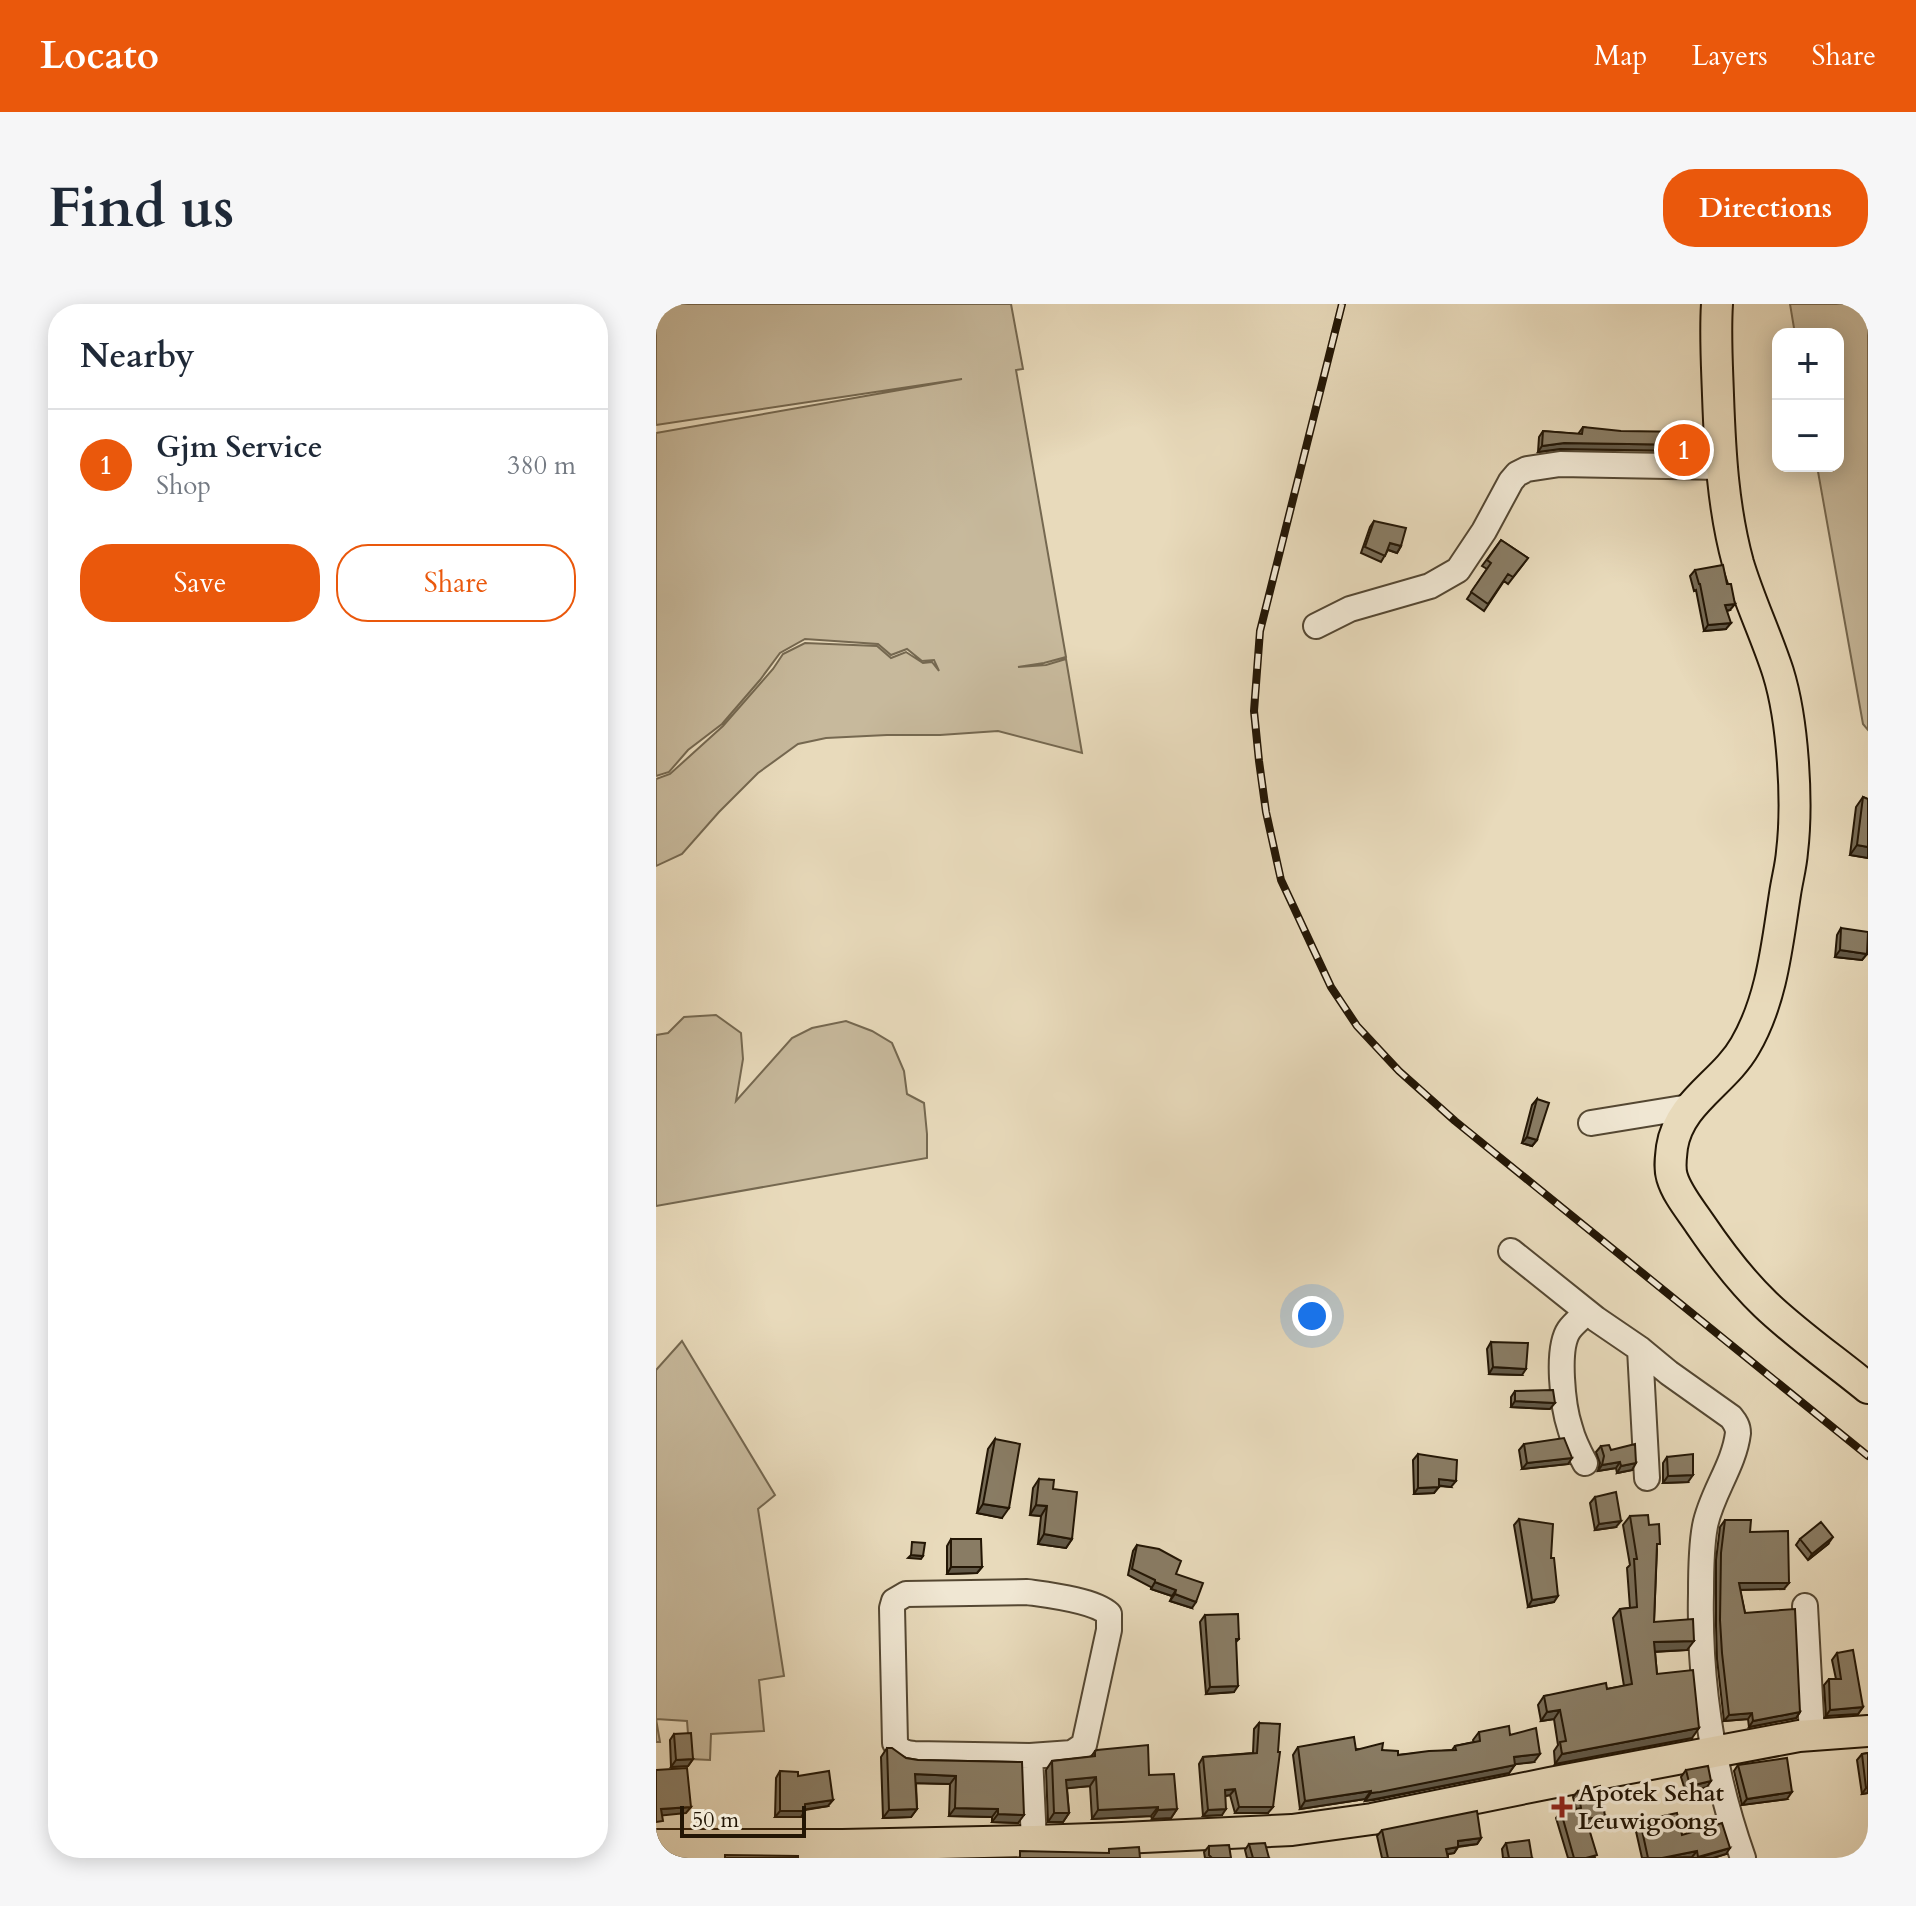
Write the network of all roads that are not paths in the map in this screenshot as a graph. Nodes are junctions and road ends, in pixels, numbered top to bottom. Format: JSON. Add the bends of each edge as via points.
{"nodes":[{"id":1,"x":1717,"y":304,"type":"edge"},
{"id":2,"x":1721,"y":467,"type":"junction"},
{"id":3,"x":1316,"y":626,"type":"dead end"},
{"id":4,"x":1689,"y":1107,"type":"junction"},
{"id":5,"x":1591,"y":1123,"type":"dead end"},
{"id":6,"x":1511,"y":1251,"type":"dead end"},
{"id":7,"x":1587,"y":1312,"type":"junction"},
{"id":8,"x":1640,"y":1349,"type":"junction"},
{"id":9,"x":1868,"y":1388,"type":"edge"},
{"id":10,"x":1585,"y":1463,"type":"dead end"},
{"id":11,"x":1647,"y":1478,"type":"dead end"},
{"id":12,"x":1805,"y":1606,"type":"dead end"},
{"id":13,"x":1868,"y":1731,"type":"edge"},
{"id":14,"x":1812,"y":1735,"type":"junction"},
{"id":15,"x":1714,"y":1754,"type":"junction"},
{"id":16,"x":1030,"y":1756,"type":"junction"},
{"id":17,"x":1034,"y":1841,"type":"junction"},
{"id":18,"x":656,"y":1845,"type":"edge"},
{"id":19,"x":1743,"y":1858,"type":"edge"}],
"edges":[{"from":1,"to":2,"type":"main road"},
{"from":2,"to":3,"type":"street","via":[[1560,464],[1527,469],[1511,481],[1458,570],[1430,586],[1350,609]]},
{"from":2,"to":4,"type":"main road","via":[[1739,564],[1784,700],[1794,792],[1792,851],[1764,1006],[1730,1068]]},
{"from":4,"to":5,"type":"street"},
{"from":4,"to":9,"type":"main road","via":[[1670,1160],[1679,1193],[1737,1275],[1766,1305]]},
{"from":6,"to":7,"type":"street"},
{"from":7,"to":8,"type":"street"},
{"from":7,"to":10,"type":"street","via":[[1567,1333],[1562,1358],[1566,1412]]},
{"from":8,"to":11,"type":"street"},
{"from":8,"to":15,"type":"street","via":[[1731,1417],[1738,1432],[1709,1510],[1701,1563],[1701,1662]]},
{"from":12,"to":14,"type":"street"},
{"from":13,"to":14,"type":"main road"},
{"from":14,"to":15,"type":"main road"},
{"from":15,"to":17,"type":"main road","via":[[1292,1830]]},
{"from":15,"to":19,"type":"street"},
{"from":16,"to":16,"type":"street","via":[[1072,1753],[1084,1745],[1109,1630],[1106,1611],[1027,1592],[906,1594],[894,1601],[898,1749],[914,1754]]},
{"from":16,"to":17,"type":"street"},
{"from":17,"to":18,"type":"main road"}]}
